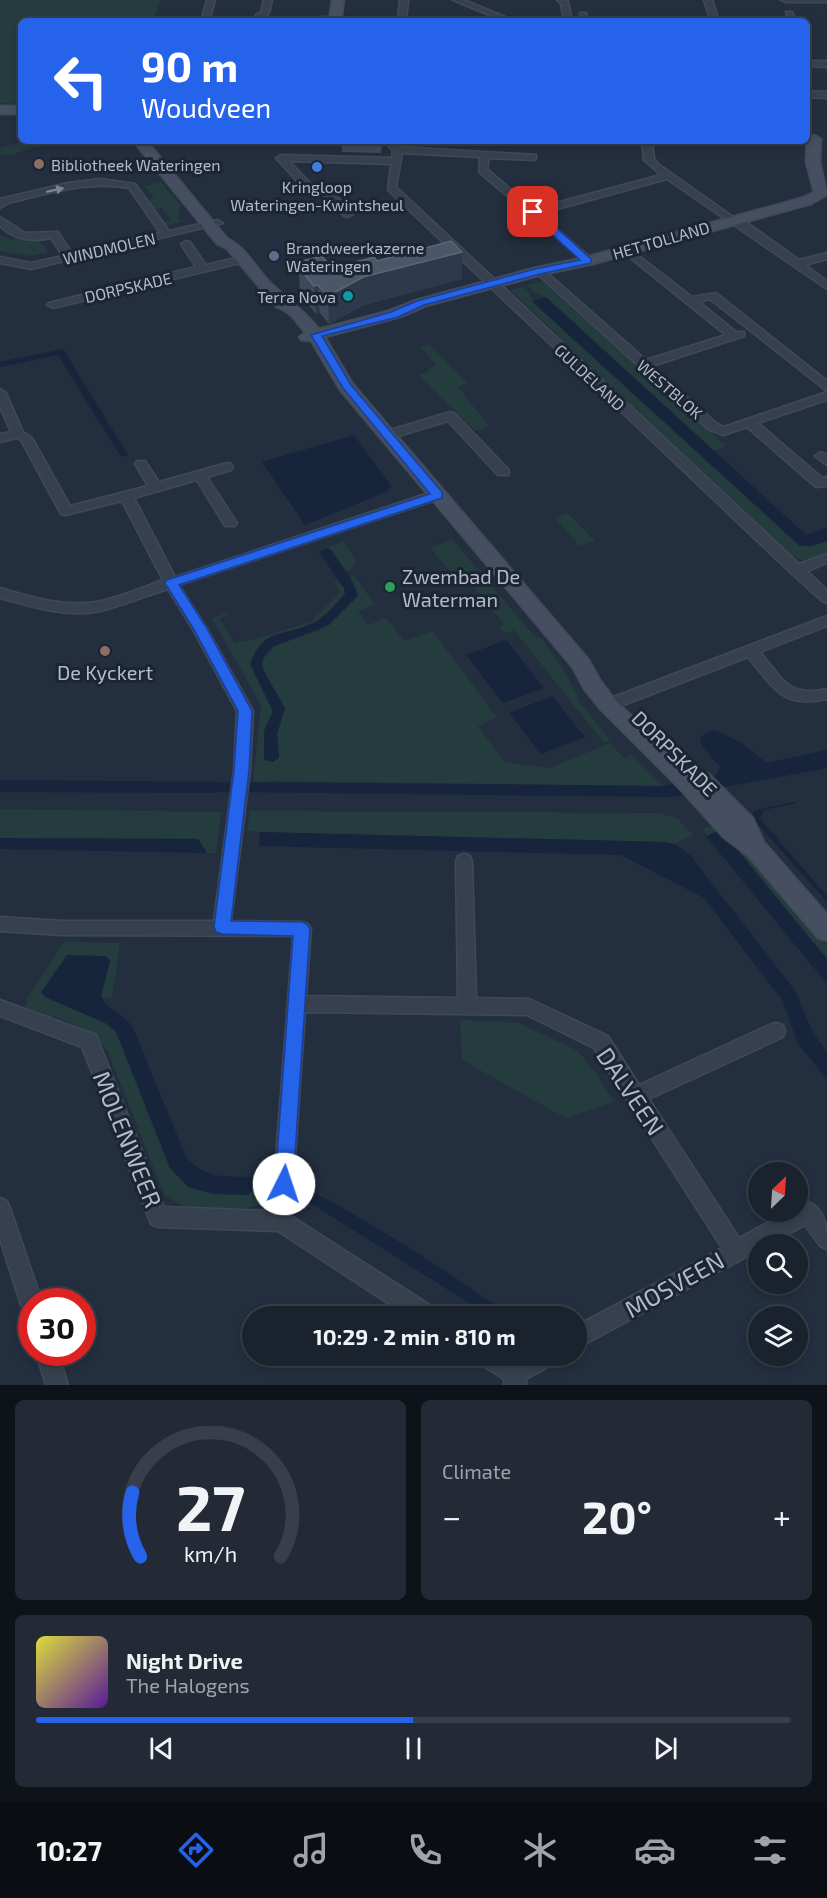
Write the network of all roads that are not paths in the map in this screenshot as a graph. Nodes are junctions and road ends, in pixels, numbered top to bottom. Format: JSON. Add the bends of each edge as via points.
{"nodes":[{"id":1,"x":211,"y":0,"type":"edge"},
{"id":2,"x":268,"y":0,"type":"edge"},
{"id":3,"x":326,"y":0,"type":"edge"},
{"id":4,"x":338,"y":0,"type":"edge"},
{"id":5,"x":404,"y":0,"type":"edge"},
{"id":6,"x":457,"y":0,"type":"edge"},
{"id":7,"x":561,"y":0,"type":"edge"},
{"id":8,"x":699,"y":0,"type":"edge"},
{"id":9,"x":709,"y":0,"type":"edge"},
{"id":10,"x":785,"y":0,"type":"edge"},
{"id":11,"x":827,"y":0,"type":"edge"},
{"id":12,"x":206,"y":18,"type":"edge"},
{"id":13,"x":259,"y":18,"type":"edge"},
{"id":14,"x":329,"y":18,"type":"edge"},
{"id":15,"x":330,"y":18,"type":"edge"},
{"id":16,"x":402,"y":18,"type":"edge"},
{"id":17,"x":504,"y":18,"type":"edge"},
{"id":18,"x":568,"y":18,"type":"edge"},
{"id":19,"x":714,"y":18,"type":"edge"},
{"id":20,"x":810,"y":64,"type":"edge"},
{"id":21,"x":827,"y":64,"type":"edge"},
{"id":22,"x":810,"y":94,"type":"edge"},
{"id":23,"x":827,"y":95,"type":"edge"},
{"id":24,"x":0,"y":110,"type":"edge"},
{"id":25,"x":18,"y":110,"type":"edge"},
{"id":26,"x":816,"y":139,"type":"edge"},
{"id":27,"x":143,"y":144,"type":"edge"},
{"id":28,"x":153,"y":144,"type":"edge"},
{"id":29,"x":647,"y":144,"type":"edge"},
{"id":30,"x":396,"y":151,"type":"edge"},
{"id":31,"x":484,"y":154,"type":"junction"},
{"id":32,"x":533,"y":157,"type":"dead end"},
{"id":33,"x":667,"y":176,"type":"junction"},
{"id":34,"x":824,"y":194,"type":"edge"},
{"id":35,"x":0,"y":205,"type":"edge"},
{"id":36,"x":533,"y":212,"type":"junction"},
{"id":37,"x":348,"y":214,"type":"dead end"},
{"id":38,"x":733,"y":219,"type":"junction"},
{"id":39,"x":0,"y":220,"type":"edge"},
{"id":40,"x":213,"y":224,"type":"junction"},
{"id":41,"x":166,"y":234,"type":"junction"},
{"id":42,"x":186,"y":244,"type":"dead end"},
{"id":43,"x":627,"y":250,"type":"junction"},
{"id":44,"x":827,"y":256,"type":"edge"},
{"id":45,"x":69,"y":257,"type":"junction"},
{"id":46,"x":244,"y":259,"type":"junction"},
{"id":47,"x":588,"y":261,"type":"junction"},
{"id":48,"x":2,"y":262,"type":"edge"},
{"id":49,"x":797,"y":264,"type":"junction"},
{"id":50,"x":203,"y":269,"type":"junction"},
{"id":51,"x":538,"y":271,"type":"junction"},
{"id":52,"x":491,"y":284,"type":"junction"},
{"id":53,"x":827,"y":286,"type":"edge"},
{"id":54,"x":690,"y":301,"type":"junction"},
{"id":55,"x":53,"y":305,"type":"dead end"},
{"id":56,"x":755,"y":329,"type":"junction"},
{"id":57,"x":312,"y":336,"type":"junction"},
{"id":58,"x":734,"y":336,"type":"junction"},
{"id":59,"x":643,"y":365,"type":"junction"},
{"id":60,"x":827,"y":387,"type":"edge"},
{"id":61,"x":0,"y":393,"type":"edge"},
{"id":62,"x":827,"y":396,"type":"edge"},
{"id":63,"x":749,"y":422,"type":"junction"},
{"id":64,"x":18,"y":434,"type":"junction"},
{"id":65,"x":388,"y":435,"type":"junction"},
{"id":66,"x":0,"y":438,"type":"edge"},
{"id":67,"x":141,"y":464,"type":"dead end"},
{"id":68,"x":227,"y":467,"type":"dead end"},
{"id":69,"x":503,"y":472,"type":"dead end"},
{"id":70,"x":200,"y":475,"type":"junction"},
{"id":71,"x":827,"y":481,"type":"edge"},
{"id":72,"x":156,"y":488,"type":"junction"},
{"id":73,"x":437,"y":495,"type":"junction"},
{"id":74,"x":126,"y":496,"type":"junction"},
{"id":75,"x":230,"y":524,"type":"dead end"},
{"id":76,"x":827,"y":558,"type":"edge"},
{"id":77,"x":796,"y":570,"type":"junction"},
{"id":78,"x":171,"y":583,"type":"junction"},
{"id":79,"x":0,"y":593,"type":"edge"},
{"id":80,"x":827,"y":598,"type":"edge"},
{"id":81,"x":827,"y":621,"type":"edge"},
{"id":82,"x":750,"y":650,"type":"junction"},
{"id":83,"x":827,"y":694,"type":"edge"},
{"id":84,"x":615,"y":703,"type":"junction"},
{"id":85,"x":464,"y":861,"type":"dead end"},
{"id":86,"x":0,"y":924,"type":"edge"},
{"id":87,"x":222,"y":927,"type":"junction"},
{"id":88,"x":827,"y":932,"type":"edge"},
{"id":89,"x":296,"y":1004,"type":"junction"},
{"id":90,"x":467,"y":1005,"type":"junction"},
{"id":91,"x":2,"y":1013,"type":"edge"},
{"id":92,"x":776,"y":1031,"type":"dead end"},
{"id":93,"x":636,"y":1096,"type":"junction"},
{"id":94,"x":0,"y":1208,"type":"edge"},
{"id":95,"x":281,"y":1221,"type":"junction"},
{"id":96,"x":827,"y":1239,"type":"edge"},
{"id":97,"x":735,"y":1250,"type":"junction"},
{"id":98,"x":26,"y":1288,"type":"edge"},
{"id":99,"x":411,"y":1306,"type":"edge"},
{"id":100,"x":587,"y":1332,"type":"edge"},
{"id":101,"x":51,"y":1366,"type":"edge"},
{"id":102,"x":500,"y":1366,"type":"edge"},
{"id":103,"x":532,"y":1366,"type":"edge"},
{"id":104,"x":515,"y":1379,"type":"edge"},
{"id":105,"x":57,"y":1385,"type":"edge"}],
"edges":[{"from":1,"to":12,"type":"street"},
{"from":2,"to":13,"type":"street","via":[[265,13]]},
{"from":3,"to":14,"type":"main road"},
{"from":4,"to":15,"type":"main road"},
{"from":5,"to":16,"type":"street"},
{"from":6,"to":17,"type":"street"},
{"from":7,"to":18,"type":"street"},
{"from":8,"to":9,"type":"street"},
{"from":9,"to":19,"type":"street"},
{"from":10,"to":11,"type":"street"},
{"from":20,"to":21,"type":"street"},
{"from":22,"to":23,"type":"street"},
{"from":24,"to":25,"type":"main road"},
{"from":26,"to":34,"type":"main road","name":"HET TOLLAND","via":[[813,162]]},
{"from":27,"to":40,"type":"main road","name":"DORPSKADE"},
{"from":28,"to":40,"type":"main road","name":"DORPSKADE"},
{"from":29,"to":33,"type":"street","via":[[649,160]]},
{"from":30,"to":31,"type":"street"},
{"from":30,"to":37,"type":"street","via":[[281,158],[310,189],[324,189]]},
{"from":30,"to":52,"type":"street","name":"GULDELAND","via":[[392,188]]},
{"from":31,"to":32,"type":"street"},
{"from":31,"to":36,"type":"street","via":[[482,170]]},
{"from":33,"to":36,"type":"street"},
{"from":33,"to":38,"type":"street"},
{"from":34,"to":38,"type":"main road","name":"HET TOLLAND"},
{"from":35,"to":41,"type":"street","one_way":true,"via":[[96,181],[123,183],[132,186]]},
{"from":36,"to":47,"type":"street"},
{"from":38,"to":43,"type":"main road","name":"HET TOLLAND"},
{"from":38,"to":49,"type":"street"},
{"from":39,"to":45,"type":"street","via":[[20,235],[34,238],[54,234]]},
{"from":40,"to":41,"type":"street","name":"WINDMOLEN"},
{"from":40,"to":46,"type":"main road","name":"DORPSKADE","via":[[222,241]]},
{"from":41,"to":45,"type":"street","name":"WINDMOLEN"},
{"from":42,"to":50,"type":"street","name":"DORPSKADE"},
{"from":43,"to":47,"type":"main road","name":"HET TOLLAND"},
{"from":43,"to":54,"type":"street"},
{"from":44,"to":49,"type":"street"},
{"from":45,"to":48,"type":"street","name":"WINDMOLEN","via":[[31,266]]},
{"from":46,"to":50,"type":"street","name":"DORPSKADE"},
{"from":46,"to":57,"type":"main road","name":"DORPSKADE","via":[[295,310]]},
{"from":47,"to":51,"type":"main road","name":"HET TOLLAND"},
{"from":49,"to":53,"type":"street"},
{"from":50,"to":55,"type":"street","name":"DORPSKADE"},
{"from":51,"to":52,"type":"main road","name":"HET TOLLAND"},
{"from":51,"to":59,"type":"street","name":"WESTBLOK"},
{"from":52,"to":57,"type":"main road","name":"HET TOLLAND"},
{"from":52,"to":77,"type":"street","name":"GULDELAND"},
{"from":54,"to":56,"type":"street","via":[[712,295]]},
{"from":54,"to":58,"type":"street"},
{"from":56,"to":58,"type":"street"},
{"from":56,"to":60,"type":"street"},
{"from":57,"to":65,"type":"main road","name":"DORPSKADE","via":[[346,386]]},
{"from":58,"to":59,"type":"street"},
{"from":59,"to":63,"type":"street","name":"WESTBLOK","via":[[712,426],[723,431]]},
{"from":61,"to":64,"type":"street"},
{"from":62,"to":63,"type":"street","name":"WESTBLOK"},
{"from":63,"to":71,"type":"street","via":[[821,484]]},
{"from":64,"to":66,"type":"street"},
{"from":64,"to":74,"type":"street","via":[[26,438],[66,511]]},
{"from":65,"to":69,"type":"street","via":[[450,416]]},
{"from":65,"to":73,"type":"main road","name":"DORPSKADE"},
{"from":67,"to":72,"type":"street"},
{"from":68,"to":70,"type":"street"},
{"from":70,"to":72,"type":"street"},
{"from":70,"to":75,"type":"street"},
{"from":72,"to":74,"type":"street"},
{"from":73,"to":78,"type":"street"},
{"from":73,"to":84,"type":"main road","name":"DORPSKADE","via":[[582,665],[591,684]]},
{"from":74,"to":78,"type":"street"},
{"from":76,"to":77,"type":"street"},
{"from":77,"to":80,"type":"street","name":"GULDELAND"},
{"from":78,"to":79,"type":"street","via":[[77,610]]},
{"from":78,"to":87,"type":"street","via":[[245,711]]},
{"from":81,"to":82,"type":"street"},
{"from":82,"to":83,"type":"street","via":[[785,691],[808,698]]},
{"from":82,"to":84,"type":"street"},
{"from":84,"to":88,"type":"main road","name":"DORPSKADE","via":[[699,785],[731,831],[756,849]]},
{"from":85,"to":90,"type":"street"},
{"from":86,"to":87,"type":"street","via":[[61,928]]},
{"from":87,"to":89,"type":"street","via":[[302,929]]},
{"from":89,"to":90,"type":"street","name":"DALVEEN"},
{"from":89,"to":95,"type":"street"},
{"from":90,"to":93,"type":"street","name":"DALVEEN","via":[[530,1007],[601,1042]]},
{"from":91,"to":95,"type":"street","name":"MOLENWEER","via":[[89,1041],[158,1217]]},
{"from":92,"to":93,"type":"street"},
{"from":93,"to":97,"type":"street","name":"DALVEEN"},
{"from":94,"to":98,"type":"street"},
{"from":95,"to":99,"type":"street"},
{"from":96,"to":97,"type":"street","name":"MOSVEEN","via":[[808,1212]]},
{"from":97,"to":100,"type":"street","name":"MOSVEEN"},
{"from":101,"to":105,"type":"street"},
{"from":102,"to":104,"type":"street"},
{"from":103,"to":104,"type":"street"}]}
